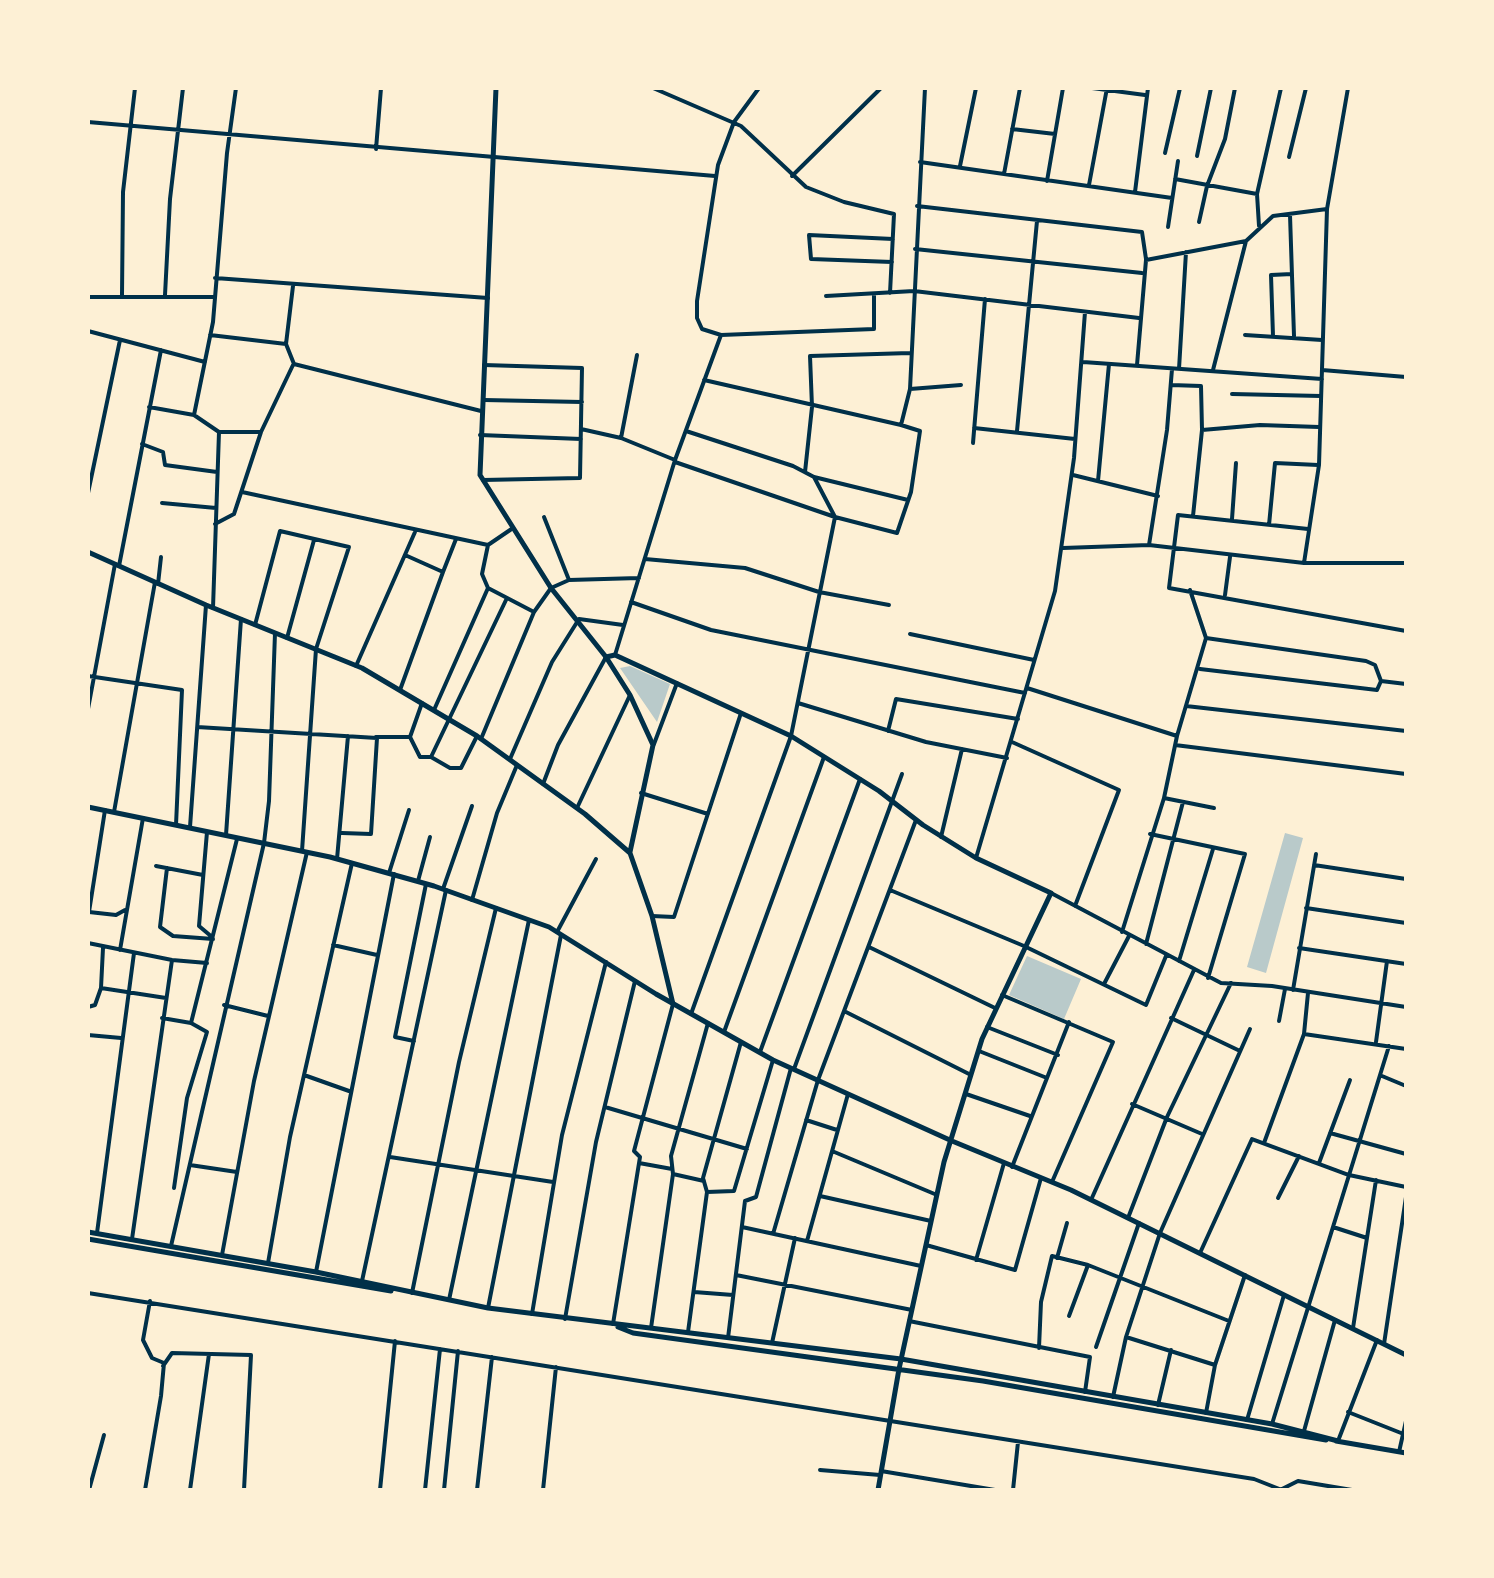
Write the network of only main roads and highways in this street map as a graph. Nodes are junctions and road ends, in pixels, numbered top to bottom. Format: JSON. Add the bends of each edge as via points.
{"nodes":[{"id":1,"x":496,"y":88,"type":"edge"},
{"id":2,"x":88,"y":552,"type":"edge"},
{"id":3,"x":606,"y":657,"type":"junction"},
{"id":4,"x":88,"y":807,"type":"edge"},
{"id":5,"x":630,"y":853,"type":"junction"},
{"id":6,"x":673,"y":1004,"type":"junction"},
{"id":7,"x":952,"y":1141,"type":"junction"},
{"id":8,"x":88,"y":1232,"type":"edge"},
{"id":9,"x":88,"y":1239,"type":"edge"},
{"id":10,"x":412,"y":1293,"type":"junction"},
{"id":11,"x":613,"y":1325,"type":"junction"},
{"id":12,"x":1406,"y":1355,"type":"edge"},
{"id":13,"x":901,"y":1359,"type":"junction"},
{"id":14,"x":899,"y":1369,"type":"junction"},
{"id":15,"x":1338,"y":1441,"type":"junction"},
{"id":16,"x":1403,"y":1453,"type":"edge"},
{"id":17,"x":878,"y":1490,"type":"edge"}],
"edges":[{"from":1,"to":3,"type":"main road","via":[[480,475],[551,588]]},
{"from":2,"to":5,"type":"main road","via":[[356,666],[400,690],[479,737]]},
{"from":3,"to":5,"type":"main road","via":[[653,745]]},
{"from":3,"to":7,"type":"main road","via":[[615,655],[791,736],[941,837],[1051,893],[987,1027]]},
{"from":4,"to":6,"type":"main road","via":[[304,851],[418,881],[559,933]]},
{"from":5,"to":6,"type":"main road"},
{"from":6,"to":7,"type":"main road","via":[[773,1060]]},
{"from":7,"to":12,"type":"main road","via":[[1091,1200]]},
{"from":7,"to":13,"type":"main road"},
{"from":8,"to":10,"type":"main road"},
{"from":9,"to":10,"type":"main road","via":[[356,1288]]},
{"from":10,"to":11,"type":"main road"},
{"from":11,"to":13,"type":"main road"},
{"from":11,"to":14,"type":"main road","via":[[633,1333]]},
{"from":13,"to":14,"type":"main road"},
{"from":13,"to":15,"type":"main road","via":[[1272,1424]]},
{"from":14,"to":15,"type":"main road"},
{"from":14,"to":17,"type":"main road"},
{"from":15,"to":16,"type":"main road"}]}
